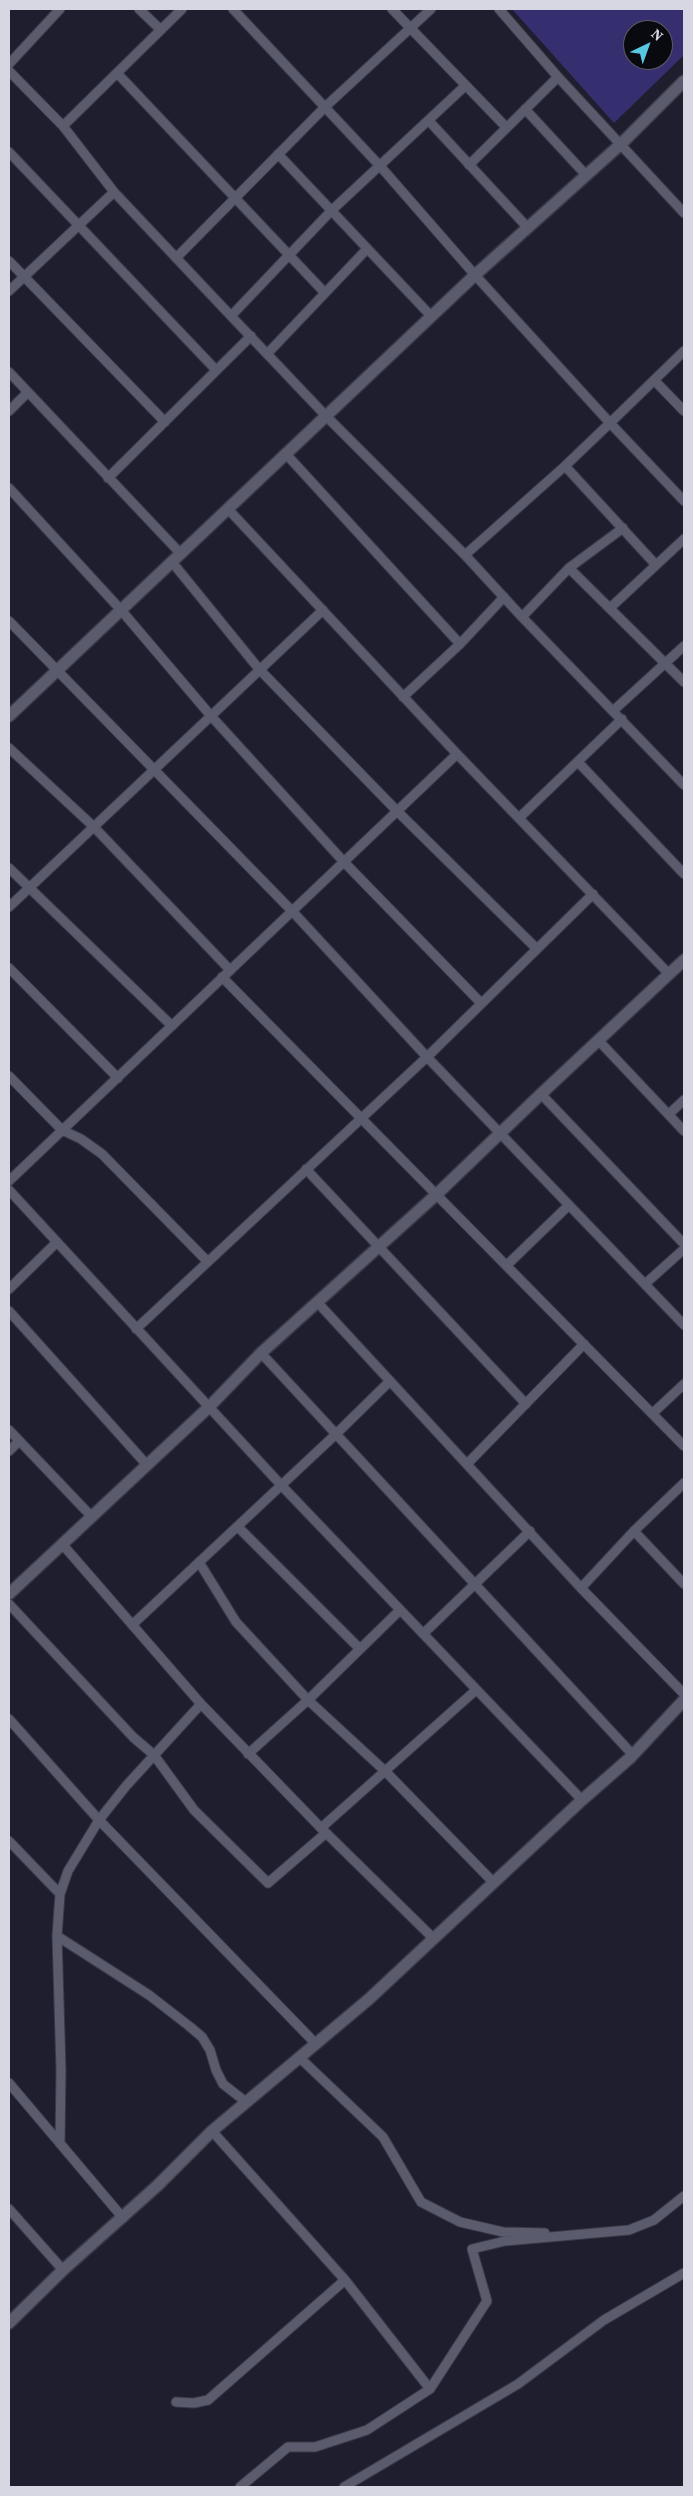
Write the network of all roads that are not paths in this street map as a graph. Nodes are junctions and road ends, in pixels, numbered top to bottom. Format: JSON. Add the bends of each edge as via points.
{"nodes":[{"id":1,"x":139,"y":9,"type":"edge"},
{"id":2,"x":182,"y":9,"type":"edge"},
{"id":3,"x":233,"y":9,"type":"edge"},
{"id":4,"x":392,"y":9,"type":"edge"},
{"id":5,"x":431,"y":9,"type":"edge"},
{"id":6,"x":499,"y":9,"type":"edge"},
{"id":7,"x":56,"y":10,"type":"edge"},
{"id":8,"x":410,"y":28,"type":"junction"},
{"id":9,"x":161,"y":30,"type":"junction"},
{"id":10,"x":9,"y":64,"type":"edge"},
{"id":11,"x":9,"y":71,"type":"edge"},
{"id":12,"x":117,"y":74,"type":"junction"},
{"id":13,"x":558,"y":77,"type":"junction"},
{"id":14,"x":684,"y":81,"type":"edge"},
{"id":15,"x":465,"y":86,"type":"junction"},
{"id":16,"x":326,"y":107,"type":"junction"},
{"id":17,"x":525,"y":109,"type":"junction"},
{"id":18,"x":429,"y":121,"type":"junction"},
{"id":19,"x":63,"y":126,"type":"junction"},
{"id":20,"x":506,"y":127,"type":"junction"},
{"id":21,"x":621,"y":144,"type":"junction"},
{"id":22,"x":9,"y":152,"type":"edge"},
{"id":23,"x":278,"y":154,"type":"junction"},
{"id":24,"x":469,"y":164,"type":"junction"},
{"id":25,"x":380,"y":166,"type":"junction"},
{"id":26,"x":586,"y":175,"type":"junction"},
{"id":27,"x":114,"y":192,"type":"junction"},
{"id":28,"x":684,"y":197,"type":"edge"},
{"id":29,"x":234,"y":199,"type":"junction"},
{"id":30,"x":676,"y":204,"type":"junction"},
{"id":31,"x":331,"y":211,"type":"junction"},
{"id":32,"x":684,"y":213,"type":"edge"},
{"id":33,"x":79,"y":225,"type":"junction"},
{"id":34,"x":528,"y":228,"type":"junction"},
{"id":35,"x":366,"y":250,"type":"junction"},
{"id":36,"x":290,"y":257,"type":"junction"},
{"id":37,"x":176,"y":258,"type":"junction"},
{"id":38,"x":9,"y":261,"type":"edge"},
{"id":39,"x":475,"y":275,"type":"junction"},
{"id":40,"x":24,"y":278,"type":"junction"},
{"id":41,"x":9,"y":291,"type":"edge"},
{"id":42,"x":325,"y":293,"type":"junction"},
{"id":43,"x":231,"y":316,"type":"junction"},
{"id":44,"x":431,"y":316,"type":"junction"},
{"id":45,"x":250,"y":336,"type":"junction"},
{"id":46,"x":684,"y":351,"type":"edge"},
{"id":47,"x":267,"y":354,"type":"junction"},
{"id":48,"x":216,"y":370,"type":"junction"},
{"id":49,"x":9,"y":372,"type":"edge"},
{"id":50,"x":654,"y":380,"type":"junction"},
{"id":51,"x":27,"y":393,"type":"junction"},
{"id":52,"x":9,"y":411,"type":"edge"},
{"id":53,"x":684,"y":411,"type":"edge"},
{"id":54,"x":326,"y":416,"type":"junction"},
{"id":55,"x":165,"y":422,"type":"junction"},
{"id":56,"x":610,"y":423,"type":"junction"},
{"id":57,"x":286,"y":454,"type":"junction"},
{"id":58,"x":565,"y":466,"type":"junction"},
{"id":59,"x":108,"y":478,"type":"junction"},
{"id":60,"x":9,"y":488,"type":"edge"},
{"id":61,"x":684,"y":501,"type":"edge"},
{"id":62,"x":228,"y":509,"type":"junction"},
{"id":63,"x":623,"y":528,"type":"junction"},
{"id":64,"x":684,"y":539,"type":"edge"},
{"id":65,"x":466,"y":555,"type":"junction"},
{"id":66,"x":177,"y":558,"type":"junction"},
{"id":67,"x":656,"y":565,"type":"junction"},
{"id":68,"x":569,"y":568,"type":"junction"},
{"id":69,"x":504,"y":597,"type":"junction"},
{"id":70,"x":610,"y":608,"type":"junction"},
{"id":71,"x":121,"y":610,"type":"junction"},
{"id":72,"x":323,"y":610,"type":"junction"},
{"id":73,"x":522,"y":617,"type":"junction"},
{"id":74,"x":9,"y":621,"type":"edge"},
{"id":75,"x":460,"y":644,"type":"junction"},
{"id":76,"x":684,"y":646,"type":"edge"},
{"id":77,"x":665,"y":665,"type":"junction"},
{"id":78,"x":259,"y":669,"type":"junction"},
{"id":79,"x":56,"y":671,"type":"junction"},
{"id":80,"x":684,"y":682,"type":"edge"},
{"id":81,"x":403,"y":697,"type":"junction"},
{"id":82,"x":614,"y":710,"type":"junction"},
{"id":83,"x":9,"y":716,"type":"edge"},
{"id":84,"x":211,"y":716,"type":"junction"},
{"id":85,"x":622,"y":719,"type":"junction"},
{"id":86,"x":9,"y":748,"type":"edge"},
{"id":87,"x":457,"y":754,"type":"junction"},
{"id":88,"x":578,"y":762,"type":"junction"},
{"id":89,"x":155,"y":769,"type":"junction"},
{"id":90,"x":684,"y":785,"type":"edge"},
{"id":91,"x":397,"y":811,"type":"junction"},
{"id":92,"x":519,"y":818,"type":"junction"},
{"id":93,"x":94,"y":827,"type":"junction"},
{"id":94,"x":344,"y":862,"type":"junction"},
{"id":95,"x":9,"y":868,"type":"edge"},
{"id":96,"x":684,"y":874,"type":"edge"},
{"id":97,"x":29,"y":888,"type":"junction"},
{"id":98,"x":593,"y":894,"type":"junction"},
{"id":99,"x":9,"y":907,"type":"edge"},
{"id":100,"x":293,"y":912,"type":"junction"},
{"id":101,"x":537,"y":949,"type":"junction"},
{"id":102,"x":684,"y":960,"type":"edge"},
{"id":103,"x":9,"y":968,"type":"edge"},
{"id":104,"x":230,"y":970,"type":"junction"},
{"id":105,"x":670,"y":974,"type":"junction"},
{"id":106,"x":222,"y":977,"type":"junction"},
{"id":107,"x":481,"y":1002,"type":"junction"},
{"id":108,"x":172,"y":1026,"type":"junction"},
{"id":109,"x":598,"y":1041,"type":"junction"},
{"id":110,"x":427,"y":1057,"type":"junction"},
{"id":111,"x":9,"y":1076,"type":"edge"},
{"id":112,"x":118,"y":1078,"type":"junction"},
{"id":113,"x":540,"y":1094,"type":"junction"},
{"id":114,"x":684,"y":1100,"type":"edge"},
{"id":115,"x":669,"y":1114,"type":"junction"},
{"id":116,"x":361,"y":1118,"type":"junction"},
{"id":117,"x":62,"y":1130,"type":"junction"},
{"id":118,"x":684,"y":1131,"type":"edge"},
{"id":119,"x":499,"y":1133,"type":"junction"},
{"id":120,"x":306,"y":1168,"type":"junction"},
{"id":121,"x":9,"y":1181,"type":"edge"},
{"id":122,"x":9,"y":1190,"type":"edge"},
{"id":123,"x":438,"y":1194,"type":"junction"},
{"id":124,"x":569,"y":1205,"type":"junction"},
{"id":125,"x":57,"y":1242,"type":"junction"},
{"id":126,"x":684,"y":1244,"type":"edge"},
{"id":127,"x":379,"y":1247,"type":"junction"},
{"id":128,"x":684,"y":1249,"type":"edge"},
{"id":129,"x":206,"y":1261,"type":"junction"},
{"id":130,"x":507,"y":1265,"type":"junction"},
{"id":131,"x":645,"y":1284,"type":"junction"},
{"id":132,"x":9,"y":1289,"type":"edge"},
{"id":133,"x":318,"y":1303,"type":"junction"},
{"id":134,"x":9,"y":1311,"type":"edge"},
{"id":135,"x":684,"y":1325,"type":"edge"},
{"id":136,"x":136,"y":1329,"type":"junction"},
{"id":137,"x":584,"y":1344,"type":"junction"},
{"id":138,"x":261,"y":1353,"type":"junction"},
{"id":139,"x":390,"y":1381,"type":"junction"},
{"id":140,"x":684,"y":1384,"type":"edge"},
{"id":141,"x":526,"y":1404,"type":"junction"},
{"id":142,"x":209,"y":1407,"type":"junction"},
{"id":143,"x":652,"y":1413,"type":"junction"},
{"id":144,"x":9,"y":1430,"type":"edge"},
{"id":145,"x":335,"y":1436,"type":"junction"},
{"id":146,"x":20,"y":1441,"type":"junction"},
{"id":147,"x":684,"y":1446,"type":"edge"},
{"id":148,"x":9,"y":1451,"type":"edge"},
{"id":149,"x":468,"y":1463,"type":"junction"},
{"id":150,"x":147,"y":1465,"type":"junction"},
{"id":151,"x":684,"y":1483,"type":"edge"},
{"id":152,"x":281,"y":1485,"type":"junction"},
{"id":153,"x":92,"y":1517,"type":"junction"},
{"id":154,"x":238,"y":1527,"type":"junction"},
{"id":155,"x":530,"y":1531,"type":"junction"},
{"id":156,"x":634,"y":1531,"type":"junction"},
{"id":157,"x":63,"y":1545,"type":"junction"},
{"id":158,"x":199,"y":1562,"type":"junction"},
{"id":159,"x":684,"y":1584,"type":"edge"},
{"id":160,"x":474,"y":1585,"type":"junction"},
{"id":161,"x":581,"y":1588,"type":"junction"},
{"id":162,"x":9,"y":1594,"type":"edge"},
{"id":163,"x":9,"y":1604,"type":"edge"},
{"id":164,"x":400,"y":1610,"type":"junction"},
{"id":165,"x":132,"y":1625,"type":"junction"},
{"id":166,"x":423,"y":1634,"type":"junction"},
{"id":167,"x":360,"y":1649,"type":"junction"},
{"id":168,"x":476,"y":1690,"type":"junction"},
{"id":169,"x":684,"y":1694,"type":"edge"},
{"id":170,"x":308,"y":1700,"type":"junction"},
{"id":171,"x":684,"y":1700,"type":"edge"},
{"id":172,"x":201,"y":1704,"type":"junction"},
{"id":173,"x":9,"y":1719,"type":"edge"},
{"id":174,"x":248,"y":1754,"type":"junction"},
{"id":175,"x":154,"y":1755,"type":"junction"},
{"id":176,"x":633,"y":1755,"type":"junction"},
{"id":177,"x":386,"y":1772,"type":"junction"},
{"id":178,"x":582,"y":1800,"type":"junction"},
{"id":179,"x":99,"y":1820,"type":"junction"},
{"id":180,"x":323,"y":1830,"type":"junction"},
{"id":181,"x":9,"y":1841,"type":"edge"},
{"id":182,"x":494,"y":1882,"type":"junction"},
{"id":183,"x":60,"y":1894,"type":"junction"},
{"id":184,"x":57,"y":1936,"type":"junction"},
{"id":185,"x":433,"y":1938,"type":"junction"},
{"id":186,"x":316,"y":2044,"type":"junction"},
{"id":187,"x":300,"y":2058,"type":"junction"},
{"id":188,"x":9,"y":2083,"type":"edge"},
{"id":189,"x":246,"y":2102,"type":"junction"},
{"id":190,"x":212,"y":2130,"type":"junction"},
{"id":191,"x":60,"y":2142,"type":"junction"},
{"id":192,"x":684,"y":2196,"type":"edge"},
{"id":193,"x":9,"y":2209,"type":"edge"},
{"id":194,"x":123,"y":2218,"type":"junction"},
{"id":195,"x":575,"y":2234,"type":"junction"},
{"id":196,"x":62,"y":2270,"type":"junction"},
{"id":197,"x":684,"y":2273,"type":"edge"},
{"id":198,"x":345,"y":2280,"type":"junction"},
{"id":199,"x":9,"y":2323,"type":"edge"},
{"id":200,"x":430,"y":2389,"type":"junction"},
{"id":201,"x":176,"y":2402,"type":"dead end"},
{"id":202,"x":240,"y":2487,"type":"edge"},
{"id":203,"x":344,"y":2487,"type":"edge"}],
"edges":[{"from":1,"to":9,"type":"street"},
{"from":2,"to":9,"type":"street"},
{"from":3,"to":16,"type":"street"},
{"from":4,"to":8,"type":"street"},
{"from":5,"to":8,"type":"street"},
{"from":6,"to":13,"type":"street"},
{"from":7,"to":10,"type":"street"},
{"from":8,"to":15,"type":"street"},
{"from":8,"to":16,"type":"street"},
{"from":9,"to":12,"type":"street"},
{"from":11,"to":19,"type":"street"},
{"from":12,"to":19,"type":"street"},
{"from":12,"to":29,"type":"street"},
{"from":13,"to":17,"type":"street"},
{"from":13,"to":21,"type":"street"},
{"from":14,"to":21,"type":"street"},
{"from":15,"to":18,"type":"street"},
{"from":15,"to":20,"type":"street"},
{"from":16,"to":23,"type":"street"},
{"from":16,"to":25,"type":"street"},
{"from":17,"to":20,"type":"street"},
{"from":17,"to":26,"type":"street"},
{"from":18,"to":24,"type":"street"},
{"from":18,"to":25,"type":"street"},
{"from":19,"to":27,"type":"street"},
{"from":20,"to":24,"type":"street"},
{"from":21,"to":26,"type":"street"},
{"from":21,"to":30,"type":"street"},
{"from":22,"to":33,"type":"street"},
{"from":23,"to":29,"type":"street"},
{"from":23,"to":31,"type":"street"},
{"from":24,"to":34,"type":"street"},
{"from":25,"to":31,"type":"street"},
{"from":25,"to":39,"type":"street"},
{"from":26,"to":34,"type":"street"},
{"from":27,"to":33,"type":"street"},
{"from":27,"to":37,"type":"street"},
{"from":28,"to":30,"type":"street"},
{"from":29,"to":36,"type":"street"},
{"from":29,"to":37,"type":"street"},
{"from":30,"to":32,"type":"street"},
{"from":31,"to":35,"type":"street"},
{"from":31,"to":36,"type":"street"},
{"from":33,"to":40,"type":"street"},
{"from":33,"to":48,"type":"street"},
{"from":34,"to":39,"type":"street"},
{"from":35,"to":42,"type":"street"},
{"from":35,"to":44,"type":"street"},
{"from":36,"to":42,"type":"street"},
{"from":36,"to":43,"type":"street"},
{"from":37,"to":43,"type":"street"},
{"from":38,"to":40,"type":"street"},
{"from":39,"to":44,"type":"street"},
{"from":39,"to":56,"type":"street"},
{"from":40,"to":41,"type":"street"},
{"from":40,"to":55,"type":"street"},
{"from":42,"to":47,"type":"street"},
{"from":43,"to":45,"type":"street"},
{"from":44,"to":54,"type":"street"},
{"from":45,"to":47,"type":"street"},
{"from":45,"to":48,"type":"street"},
{"from":46,"to":50,"type":"street"},
{"from":47,"to":54,"type":"street"},
{"from":48,"to":55,"type":"street"},
{"from":49,"to":51,"type":"street"},
{"from":50,"to":53,"type":"street"},
{"from":50,"to":56,"type":"street"},
{"from":51,"to":52,"type":"street"},
{"from":51,"to":59,"type":"street"},
{"from":54,"to":57,"type":"street"},
{"from":54,"to":65,"type":"street"},
{"from":55,"to":59,"type":"street"},
{"from":56,"to":58,"type":"street"},
{"from":56,"to":61,"type":"street"},
{"from":57,"to":62,"type":"street"},
{"from":57,"to":75,"type":"street"},
{"from":58,"to":63,"type":"street"},
{"from":58,"to":65,"type":"street"},
{"from":59,"to":66,"type":"street"},
{"from":60,"to":71,"type":"street"},
{"from":62,"to":66,"type":"street"},
{"from":62,"to":72,"type":"street"},
{"from":63,"to":67,"type":"street"},
{"from":63,"to":68,"type":"street"},
{"from":64,"to":67,"type":"street"},
{"from":65,"to":69,"type":"street"},
{"from":66,"to":71,"type":"street"},
{"from":66,"to":78,"type":"street"},
{"from":67,"to":70,"type":"street"},
{"from":68,"to":70,"type":"street"},
{"from":68,"to":73,"type":"street"},
{"from":69,"to":73,"type":"street"},
{"from":69,"to":75,"type":"street"},
{"from":70,"to":77,"type":"street"},
{"from":71,"to":79,"type":"street"},
{"from":71,"to":84,"type":"street"},
{"from":72,"to":78,"type":"street"},
{"from":72,"to":81,"type":"street"},
{"from":73,"to":82,"type":"street"},
{"from":74,"to":79,"type":"street"},
{"from":75,"to":81,"type":"street"},
{"from":76,"to":77,"type":"street"},
{"from":77,"to":80,"type":"street"},
{"from":77,"to":82,"type":"street"},
{"from":78,"to":84,"type":"street"},
{"from":78,"to":91,"type":"street"},
{"from":79,"to":83,"type":"street"},
{"from":79,"to":89,"type":"street"},
{"from":81,"to":87,"type":"street"},
{"from":82,"to":85,"type":"street"},
{"from":84,"to":89,"type":"street"},
{"from":84,"to":94,"type":"street"},
{"from":85,"to":88,"type":"street"},
{"from":85,"to":90,"type":"street"},
{"from":86,"to":93,"type":"street"},
{"from":87,"to":91,"type":"street"},
{"from":87,"to":92,"type":"street"},
{"from":88,"to":92,"type":"street"},
{"from":88,"to":96,"type":"street"},
{"from":89,"to":93,"type":"street"},
{"from":89,"to":100,"type":"street"},
{"from":91,"to":94,"type":"street"},
{"from":91,"to":101,"type":"street"},
{"from":92,"to":98,"type":"street"},
{"from":93,"to":97,"type":"street"},
{"from":93,"to":104,"type":"street"},
{"from":94,"to":100,"type":"street"},
{"from":94,"to":107,"type":"street"},
{"from":95,"to":97,"type":"street"},
{"from":97,"to":99,"type":"street"},
{"from":97,"to":108,"type":"street"},
{"from":98,"to":101,"type":"street"},
{"from":98,"to":105,"type":"street"},
{"from":100,"to":104,"type":"street"},
{"from":100,"to":110,"type":"street"},
{"from":101,"to":107,"type":"street"},
{"from":102,"to":105,"type":"street"},
{"from":103,"to":112,"type":"street"},
{"from":104,"to":106,"type":"street"},
{"from":105,"to":109,"type":"street"},
{"from":106,"to":108,"type":"street"},
{"from":106,"to":116,"type":"street"},
{"from":107,"to":110,"type":"street"},
{"from":108,"to":112,"type":"street"},
{"from":109,"to":113,"type":"street"},
{"from":109,"to":115,"type":"street"},
{"from":110,"to":116,"type":"street"},
{"from":110,"to":119,"type":"street"},
{"from":111,"to":117,"type":"street"},
{"from":112,"to":117,"type":"street"},
{"from":113,"to":119,"type":"street"},
{"from":113,"to":126,"type":"street"},
{"from":114,"to":115,"type":"street"},
{"from":115,"to":118,"type":"street"},
{"from":116,"to":120,"type":"street"},
{"from":116,"to":123,"type":"street"},
{"from":117,"to":121,"type":"street"},
{"from":117,"to":129,"type":"street","via":[[102,1154]]},
{"from":119,"to":123,"type":"street"},
{"from":119,"to":124,"type":"street"},
{"from":120,"to":127,"type":"street"},
{"from":120,"to":129,"type":"street"},
{"from":122,"to":125,"type":"street"},
{"from":123,"to":127,"type":"street"},
{"from":123,"to":130,"type":"street"},
{"from":124,"to":130,"type":"street"},
{"from":124,"to":131,"type":"street"},
{"from":125,"to":132,"type":"street"},
{"from":125,"to":136,"type":"street"},
{"from":127,"to":133,"type":"street"},
{"from":127,"to":141,"type":"street"},
{"from":128,"to":131,"type":"street"},
{"from":129,"to":136,"type":"street"},
{"from":130,"to":137,"type":"street"},
{"from":131,"to":135,"type":"street"},
{"from":133,"to":138,"type":"street"},
{"from":133,"to":139,"type":"street"},
{"from":134,"to":150,"type":"street"},
{"from":136,"to":142,"type":"street"},
{"from":137,"to":141,"type":"street"},
{"from":137,"to":143,"type":"street"},
{"from":138,"to":142,"type":"street"},
{"from":138,"to":145,"type":"street"},
{"from":139,"to":145,"type":"street"},
{"from":139,"to":149,"type":"street"},
{"from":140,"to":143,"type":"street"},
{"from":141,"to":149,"type":"street"},
{"from":142,"to":150,"type":"street"},
{"from":142,"to":152,"type":"street"},
{"from":143,"to":147,"type":"street"},
{"from":144,"to":146,"type":"street"},
{"from":145,"to":152,"type":"street"},
{"from":145,"to":160,"type":"street"},
{"from":146,"to":148,"type":"street"},
{"from":146,"to":153,"type":"street"},
{"from":149,"to":155,"type":"street"},
{"from":150,"to":153,"type":"street"},
{"from":151,"to":156,"type":"street"},
{"from":152,"to":154,"type":"street"},
{"from":152,"to":164,"type":"street"},
{"from":153,"to":157,"type":"street"},
{"from":154,"to":158,"type":"street"},
{"from":154,"to":167,"type":"street"},
{"from":155,"to":160,"type":"street"},
{"from":155,"to":161,"type":"street"},
{"from":156,"to":159,"type":"street"},
{"from":156,"to":161,"type":"street"},
{"from":157,"to":162,"type":"street"},
{"from":157,"to":165,"type":"street"},
{"from":158,"to":165,"type":"street"},
{"from":158,"to":170,"type":"street","via":[[236,1622]]},
{"from":160,"to":166,"type":"street"},
{"from":160,"to":176,"type":"street"},
{"from":161,"to":169,"type":"street"},
{"from":163,"to":175,"type":"street","via":[[133,1737]]},
{"from":164,"to":166,"type":"street"},
{"from":164,"to":167,"type":"street"},
{"from":165,"to":172,"type":"street"},
{"from":166,"to":168,"type":"street"},
{"from":167,"to":170,"type":"street"},
{"from":168,"to":177,"type":"street"},
{"from":168,"to":178,"type":"street"},
{"from":170,"to":174,"type":"street"},
{"from":170,"to":177,"type":"street"},
{"from":171,"to":176,"type":"street"},
{"from":172,"to":174,"type":"street"},
{"from":172,"to":175,"type":"street"},
{"from":173,"to":179,"type":"street"},
{"from":174,"to":180,"type":"street"},
{"from":175,"to":179,"type":"street"},
{"from":175,"to":180,"type":"street","via":[[194,1810],[268,1883]]},
{"from":176,"to":178,"type":"street"},
{"from":177,"to":180,"type":"street"},
{"from":177,"to":182,"type":"street"},
{"from":178,"to":182,"type":"street"},
{"from":179,"to":183,"type":"street","via":[[68,1871]]},
{"from":179,"to":186,"type":"street"},
{"from":180,"to":185,"type":"street"},
{"from":181,"to":183,"type":"street"},
{"from":182,"to":185,"type":"street"},
{"from":183,"to":184,"type":"street"},
{"from":184,"to":189,"type":"street","via":[[149,1994],[202,2037],[223,2084]]},
{"from":184,"to":191,"type":"street"},
{"from":185,"to":186,"type":"street"},
{"from":186,"to":187,"type":"street"},
{"from":187,"to":189,"type":"street"},
{"from":187,"to":195,"type":"street","via":[[383,2137],[421,2202],[460,2222],[503,2232]]},
{"from":188,"to":191,"type":"street"},
{"from":189,"to":190,"type":"street"},
{"from":190,"to":194,"type":"street"},
{"from":190,"to":198,"type":"street"},
{"from":191,"to":194,"type":"street"},
{"from":192,"to":195,"type":"street","via":[[654,2220],[629,2230]]},
{"from":193,"to":196,"type":"street"},
{"from":194,"to":196,"type":"street"},
{"from":195,"to":200,"type":"street","via":[[505,2241],[472,2249],[487,2301]]},
{"from":196,"to":199,"type":"street"},
{"from":197,"to":203,"type":"street","via":[[604,2320],[518,2384]]},
{"from":198,"to":200,"type":"street"},
{"from":198,"to":201,"type":"street","via":[[208,2400]]},
{"from":200,"to":202,"type":"street","via":[[367,2430],[315,2447],[288,2447]]}]}
